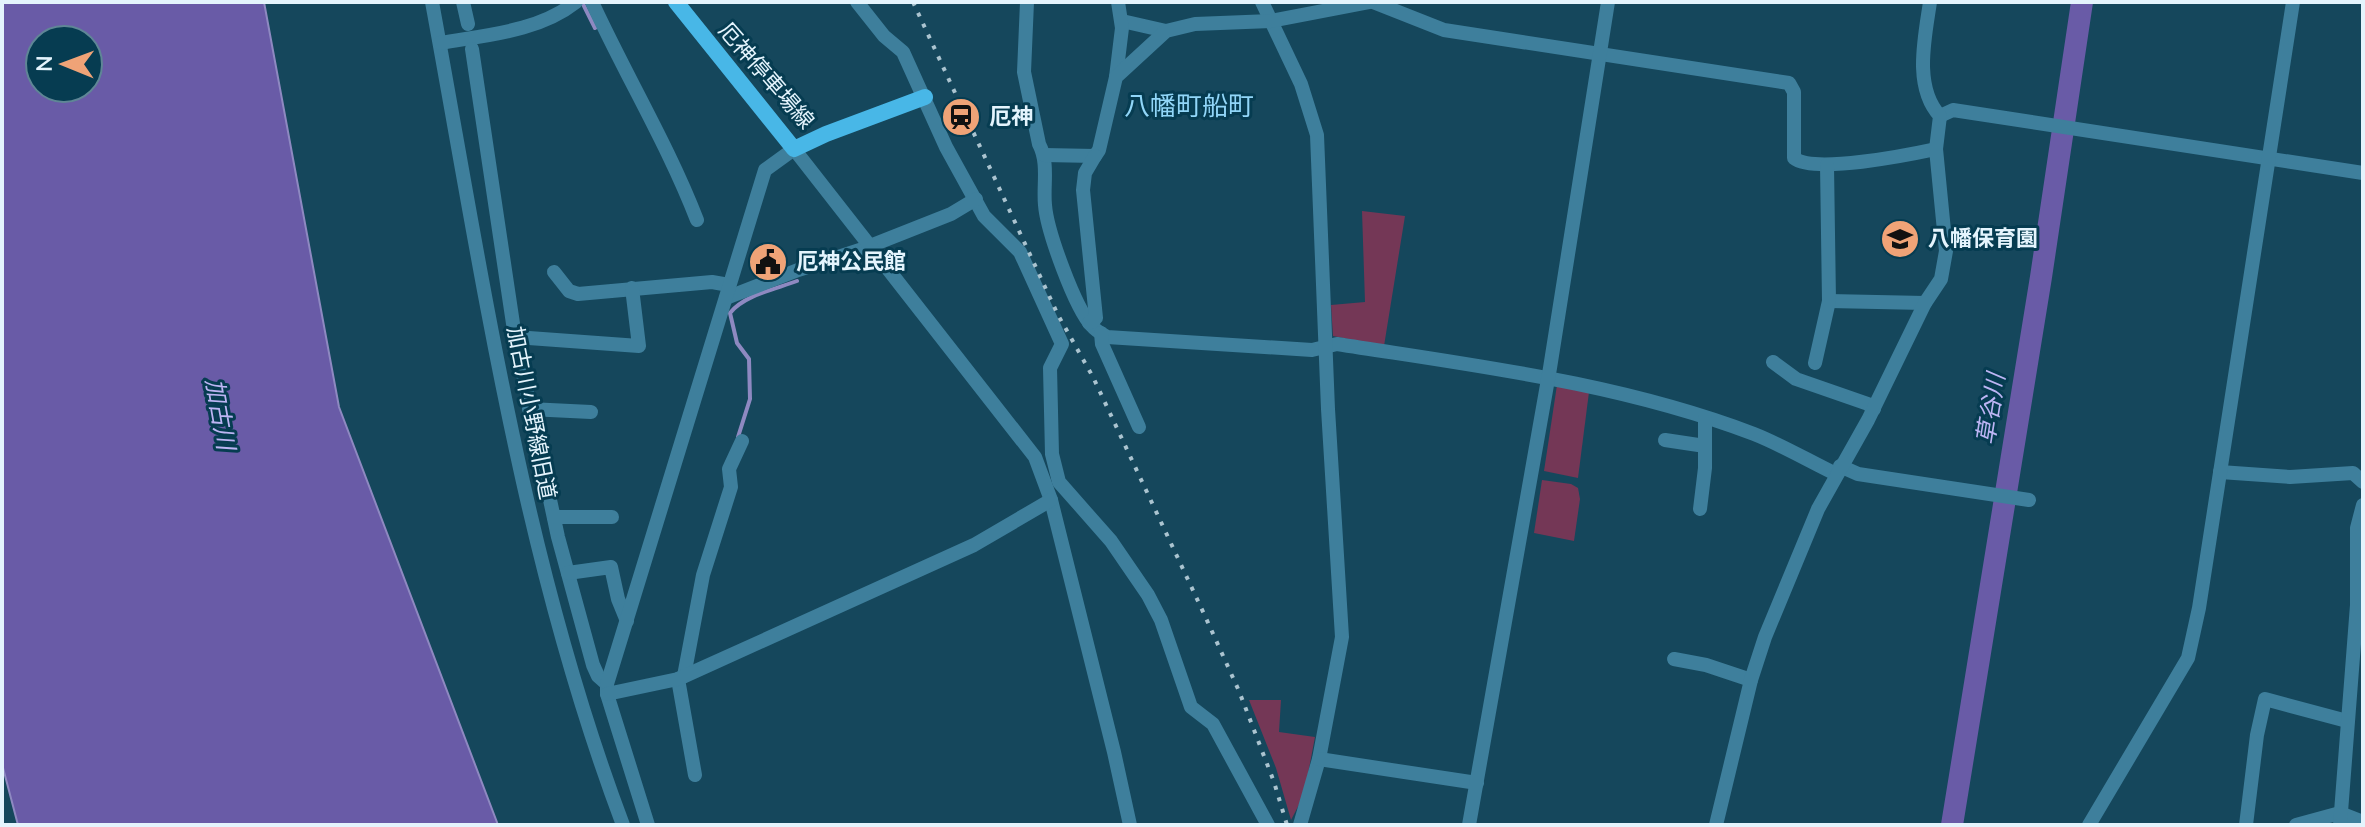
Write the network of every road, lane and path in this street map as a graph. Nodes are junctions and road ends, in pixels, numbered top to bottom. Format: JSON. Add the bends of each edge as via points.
{"nodes":[{"id":1,"x":432,"y":2,"type":"edge"},
{"id":2,"x":463,"y":2,"type":"edge"},
{"id":3,"x":576,"y":2,"type":"edge"},
{"id":4,"x":592,"y":2,"type":"edge"},
{"id":5,"x":676,"y":2,"type":"edge"},
{"id":6,"x":857,"y":2,"type":"edge"},
{"id":7,"x":1027,"y":2,"type":"edge"},
{"id":8,"x":1118,"y":2,"type":"edge"},
{"id":9,"x":1262,"y":2,"type":"edge"},
{"id":10,"x":1372,"y":2,"type":"edge"},
{"id":11,"x":1608,"y":2,"type":"edge"},
{"id":12,"x":1930,"y":2,"type":"edge"},
{"id":13,"x":2293,"y":2,"type":"edge"},
{"id":14,"x":1122,"y":21,"type":"junction"},
{"id":15,"x":1271,"y":21,"type":"junction"},
{"id":16,"x":468,"y":24,"type":"dead end"},
{"id":17,"x":1166,"y":31,"type":"junction"},
{"id":18,"x":440,"y":43,"type":"junction"},
{"id":19,"x":472,"y":49,"type":"dead end"},
{"id":20,"x":1600,"y":55,"type":"junction"},
{"id":21,"x":1116,"y":77,"type":"junction"},
{"id":22,"x":925,"y":97,"type":"junction"},
{"id":23,"x":1940,"y":116,"type":"junction"},
{"id":24,"x":794,"y":149,"type":"junction"},
{"id":25,"x":1936,"y":149,"type":"junction"},
{"id":26,"x":1044,"y":155,"type":"junction"},
{"id":27,"x":1095,"y":156,"type":"junction"},
{"id":28,"x":2268,"y":159,"type":"junction"},
{"id":29,"x":1827,"y":165,"type":"junction"},
{"id":30,"x":2363,"y":173,"type":"edge"},
{"id":31,"x":976,"y":199,"type":"junction"},
{"id":32,"x":697,"y":220,"type":"dead end"},
{"id":33,"x":870,"y":246,"type":"junction"},
{"id":34,"x":1092,"y":268,"type":"junction"},
{"id":35,"x":554,"y":272,"type":"dead end"},
{"id":36,"x":1067,"y":276,"type":"junction"},
{"id":37,"x":632,"y":288,"type":"junction"},
{"id":38,"x":728,"y":292,"type":"junction"},
{"id":39,"x":1829,"y":301,"type":"junction"},
{"id":40,"x":1925,"y":303,"type":"junction"},
{"id":41,"x":1095,"y":328,"type":"junction"},
{"id":42,"x":515,"y":337,"type":"junction"},
{"id":43,"x":1326,"y":347,"type":"junction"},
{"id":44,"x":1821,"y":354,"type":"dead end"},
{"id":45,"x":1773,"y":362,"type":"dead end"},
{"id":46,"x":1549,"y":378,"type":"junction"},
{"id":47,"x":529,"y":409,"type":"junction"},
{"id":48,"x":1874,"y":409,"type":"junction"},
{"id":49,"x":591,"y":412,"type":"dead end"},
{"id":50,"x":1705,"y":418,"type":"junction"},
{"id":51,"x":1139,"y":427,"type":"dead end"},
{"id":52,"x":1665,"y":440,"type":"dead end"},
{"id":53,"x":742,"y":441,"type":"dead end"},
{"id":54,"x":1705,"y":446,"type":"junction"},
{"id":55,"x":1838,"y":470,"type":"junction"},
{"id":56,"x":2220,"y":472,"type":"junction"},
{"id":57,"x":2363,"y":482,"type":"edge"},
{"id":58,"x":1052,"y":489,"type":"junction"},
{"id":59,"x":2029,"y":500,"type":"dead end"},
{"id":60,"x":2363,"y":505,"type":"edge"},
{"id":61,"x":1700,"y":509,"type":"dead end"},
{"id":62,"x":554,"y":517,"type":"junction"},
{"id":63,"x":612,"y":517,"type":"dead end"},
{"id":64,"x":568,"y":573,"type":"junction"},
{"id":65,"x":627,"y":621,"type":"junction"},
{"id":66,"x":1674,"y":659,"type":"dead end"},
{"id":67,"x":681,"y":678,"type":"junction"},
{"id":68,"x":1751,"y":680,"type":"junction"},
{"id":69,"x":607,"y":689,"type":"junction"},
{"id":70,"x":2347,"y":721,"type":"junction"},
{"id":71,"x":1319,"y":759,"type":"junction"},
{"id":72,"x":695,"y":775,"type":"dead end"},
{"id":73,"x":1477,"y":783,"type":"junction"},
{"id":74,"x":2340,"y":819,"type":"edge"},
{"id":75,"x":2363,"y":822,"type":"edge"},
{"id":76,"x":2303,"y":824,"type":"edge"},
{"id":77,"x":623,"y":825,"type":"edge"},
{"id":78,"x":648,"y":825,"type":"edge"},
{"id":79,"x":1130,"y":825,"type":"edge"},
{"id":80,"x":1268,"y":825,"type":"edge"},
{"id":81,"x":1300,"y":825,"type":"edge"},
{"id":82,"x":1469,"y":825,"type":"edge"},
{"id":83,"x":1716,"y":825,"type":"edge"},
{"id":84,"x":2089,"y":825,"type":"edge"},
{"id":85,"x":2246,"y":825,"type":"edge"}],
"edges":[{"from":1,"to":18,"type":"street","name":"加古川小野線旧道"},
{"from":2,"to":16,"type":"street"},
{"from":3,"to":18,"type":"street","via":[[532,25]]},
{"from":4,"to":32,"type":"street"},
{"from":5,"to":24,"type":"main road","name":"厄神停車場線"},
{"from":6,"to":22,"type":"street","via":[[903,52]]},
{"from":7,"to":26,"type":"street","via":[[1024,72]]},
{"from":8,"to":14,"type":"street"},
{"from":9,"to":15,"type":"street"},
{"from":10,"to":15,"type":"street"},
{"from":10,"to":20,"type":"street","via":[[1444,30]]},
{"from":11,"to":20,"type":"street"},
{"from":12,"to":23,"type":"street","via":[[1924,76]]},
{"from":13,"to":28,"type":"street"},
{"from":14,"to":17,"type":"street"},
{"from":14,"to":21,"type":"street"},
{"from":15,"to":17,"type":"street","via":[[1195,24]]},
{"from":15,"to":43,"type":"street","via":[[1301,84],[1317,135]]},
{"from":17,"to":21,"type":"street"},
{"from":18,"to":77,"type":"street","name":"加古川小野線旧道","via":[[513,445],[571,670]]},
{"from":19,"to":42,"type":"street"},
{"from":20,"to":29,"type":"street","via":[[1789,83],[1794,92],[1794,158]]},
{"from":20,"to":46,"type":"street"},
{"from":21,"to":27,"type":"street"},
{"from":22,"to":24,"type":"main road","name":"厄神停車場線"},
{"from":22,"to":31,"type":"street"},
{"from":23,"to":25,"type":"street"},
{"from":23,"to":28,"type":"street","via":[[1953,110]]},
{"from":24,"to":33,"type":"street"},
{"from":24,"to":38,"type":"street","via":[[765,170]]},
{"from":25,"to":29,"type":"street"},
{"from":25,"to":40,"type":"street","via":[[1946,251],[1941,279]]},
{"from":26,"to":27,"type":"street"},
{"from":26,"to":36,"type":"street","via":[[1049,228]]},
{"from":27,"to":34,"type":"street","via":[[1084,181]]},
{"from":28,"to":30,"type":"street"},
{"from":28,"to":56,"type":"street"},
{"from":29,"to":39,"type":"street"},
{"from":31,"to":33,"type":"street"},
{"from":31,"to":58,"type":"street","via":[[984,216],[1020,252],[1062,344],[1050,368]]},
{"from":33,"to":38,"type":"street"},
{"from":33,"to":58,"type":"street","via":[[1035,457]]},
{"from":34,"to":36,"type":"street"},
{"from":34,"to":41,"type":"street"},
{"from":35,"to":37,"type":"street","via":[[578,294]]},
{"from":36,"to":41,"type":"street"},
{"from":37,"to":38,"type":"street","via":[[712,282]]},
{"from":37,"to":42,"type":"street","via":[[639,346]]},
{"from":38,"to":65,"type":"street"},
{"from":39,"to":40,"type":"street"},
{"from":39,"to":44,"type":"street"},
{"from":40,"to":48,"type":"street"},
{"from":41,"to":43,"type":"street","via":[[1107,337]]},
{"from":41,"to":51,"type":"street"},
{"from":42,"to":47,"type":"street"},
{"from":43,"to":46,"type":"street","via":[[1337,344]]},
{"from":43,"to":71,"type":"street","via":[[1342,637]]},
{"from":45,"to":48,"type":"street","via":[[1796,379]]},
{"from":46,"to":50,"type":"street"},
{"from":46,"to":73,"type":"street"},
{"from":47,"to":49,"type":"street"},
{"from":47,"to":62,"type":"street"},
{"from":48,"to":55,"type":"street"},
{"from":50,"to":54,"type":"street"},
{"from":50,"to":55,"type":"street"},
{"from":52,"to":54,"type":"street"},
{"from":53,"to":67,"type":"street","via":[[729,469],[731,487],[703,575]]},
{"from":54,"to":61,"type":"street"},
{"from":55,"to":59,"type":"street"},
{"from":55,"to":68,"type":"street"},
{"from":56,"to":57,"type":"street","via":[[2290,477],[2353,473]]},
{"from":56,"to":84,"type":"street","via":[[2188,658]]},
{"from":58,"to":67,"type":"street","via":[[974,545]]},
{"from":58,"to":79,"type":"street"},
{"from":58,"to":80,"type":"street","via":[[1111,541],[1148,595],[1191,707],[1213,724]]},
{"from":60,"to":70,"type":"street","via":[[2357,528]]},
{"from":62,"to":63,"type":"street"},
{"from":62,"to":64,"type":"street"},
{"from":64,"to":65,"type":"street","via":[[611,567]]},
{"from":64,"to":69,"type":"street","via":[[593,665]]},
{"from":65,"to":69,"type":"street"},
{"from":66,"to":68,"type":"street"},
{"from":67,"to":69,"type":"street"},
{"from":67,"to":72,"type":"street"},
{"from":68,"to":83,"type":"street"},
{"from":69,"to":78,"type":"street"},
{"from":70,"to":74,"type":"street"},
{"from":70,"to":85,"type":"street","via":[[2265,699]]},
{"from":71,"to":73,"type":"street"},
{"from":71,"to":81,"type":"street"},
{"from":73,"to":82,"type":"street"},
{"from":74,"to":75,"type":"street"},
{"from":74,"to":76,"type":"street"}]}
